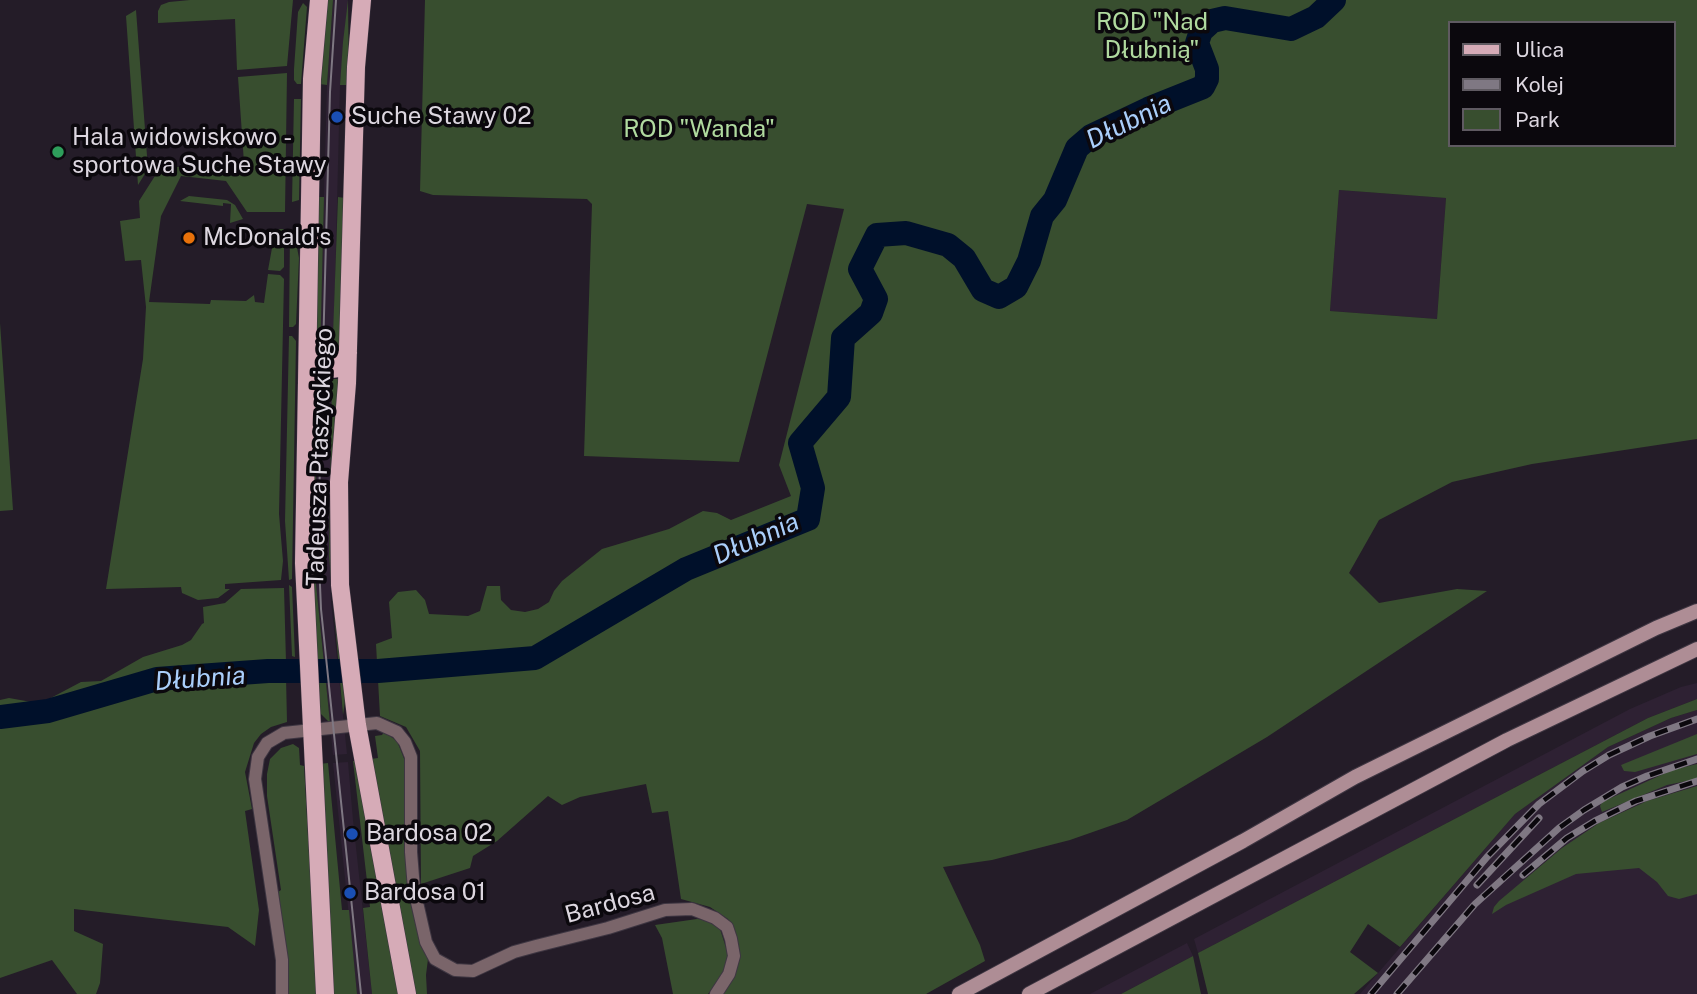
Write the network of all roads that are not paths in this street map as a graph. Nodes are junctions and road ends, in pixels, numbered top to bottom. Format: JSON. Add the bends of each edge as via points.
{"nodes":[{"id":1,"x":318,"y":0,"type":"edge"},
{"id":2,"x":362,"y":0,"type":"edge"},
{"id":3,"x":307,"y":346,"type":"junction"},
{"id":4,"x":348,"y":353,"type":"junction"},
{"id":5,"x":1697,"y":611,"type":"edge"},
{"id":6,"x":1697,"y":649,"type":"edge"},
{"id":7,"x":357,"y":725,"type":"junction"},
{"id":8,"x":310,"y":729,"type":"junction"},
{"id":9,"x":282,"y":994,"type":"edge"},
{"id":10,"x":325,"y":994,"type":"edge"},
{"id":11,"x":407,"y":994,"type":"edge"},
{"id":12,"x":716,"y":994,"type":"edge"},
{"id":13,"x":959,"y":994,"type":"edge"},
{"id":14,"x":1029,"y":994,"type":"edge"}],
"edges":[{"from":1,"to":3,"type":"main road","name":"Tadeusza Ptaszyckiego"},
{"from":2,"to":4,"type":"main road","name":"Tadeusza Ptaszyckiego"},
{"from":3,"to":4,"type":"main road","via":[[314,365],[322,370],[338,368]]},
{"from":3,"to":8,"type":"main road","name":"Tadeusza Ptaszyckiego","via":[[304,535]]},
{"from":4,"to":7,"type":"main road","name":"Tadeusza Ptaszyckiego","via":[[338,528],[340,593]]},
{"from":5,"to":13,"type":"main road","via":[[1355,777]]},
{"from":6,"to":14,"type":"main road","via":[[1507,740]]},
{"from":7,"to":8,"type":"street"},
{"from":7,"to":11,"type":"main road","name":"Tadeusza Ptaszyckiego"},
{"from":7,"to":12,"type":"street","name":"Bardosa","via":[[377,723],[392,728],[411,757],[414,889],[435,959],[455,970],[473,971],[514,952],[665,910],[692,909],[721,922],[731,939],[734,956]]},
{"from":8,"to":9,"type":"street","via":[[272,739],[261,752],[255,771],[282,960]]},
{"from":8,"to":10,"type":"main road","name":"Tadeusza Ptaszyckiego"}]}
